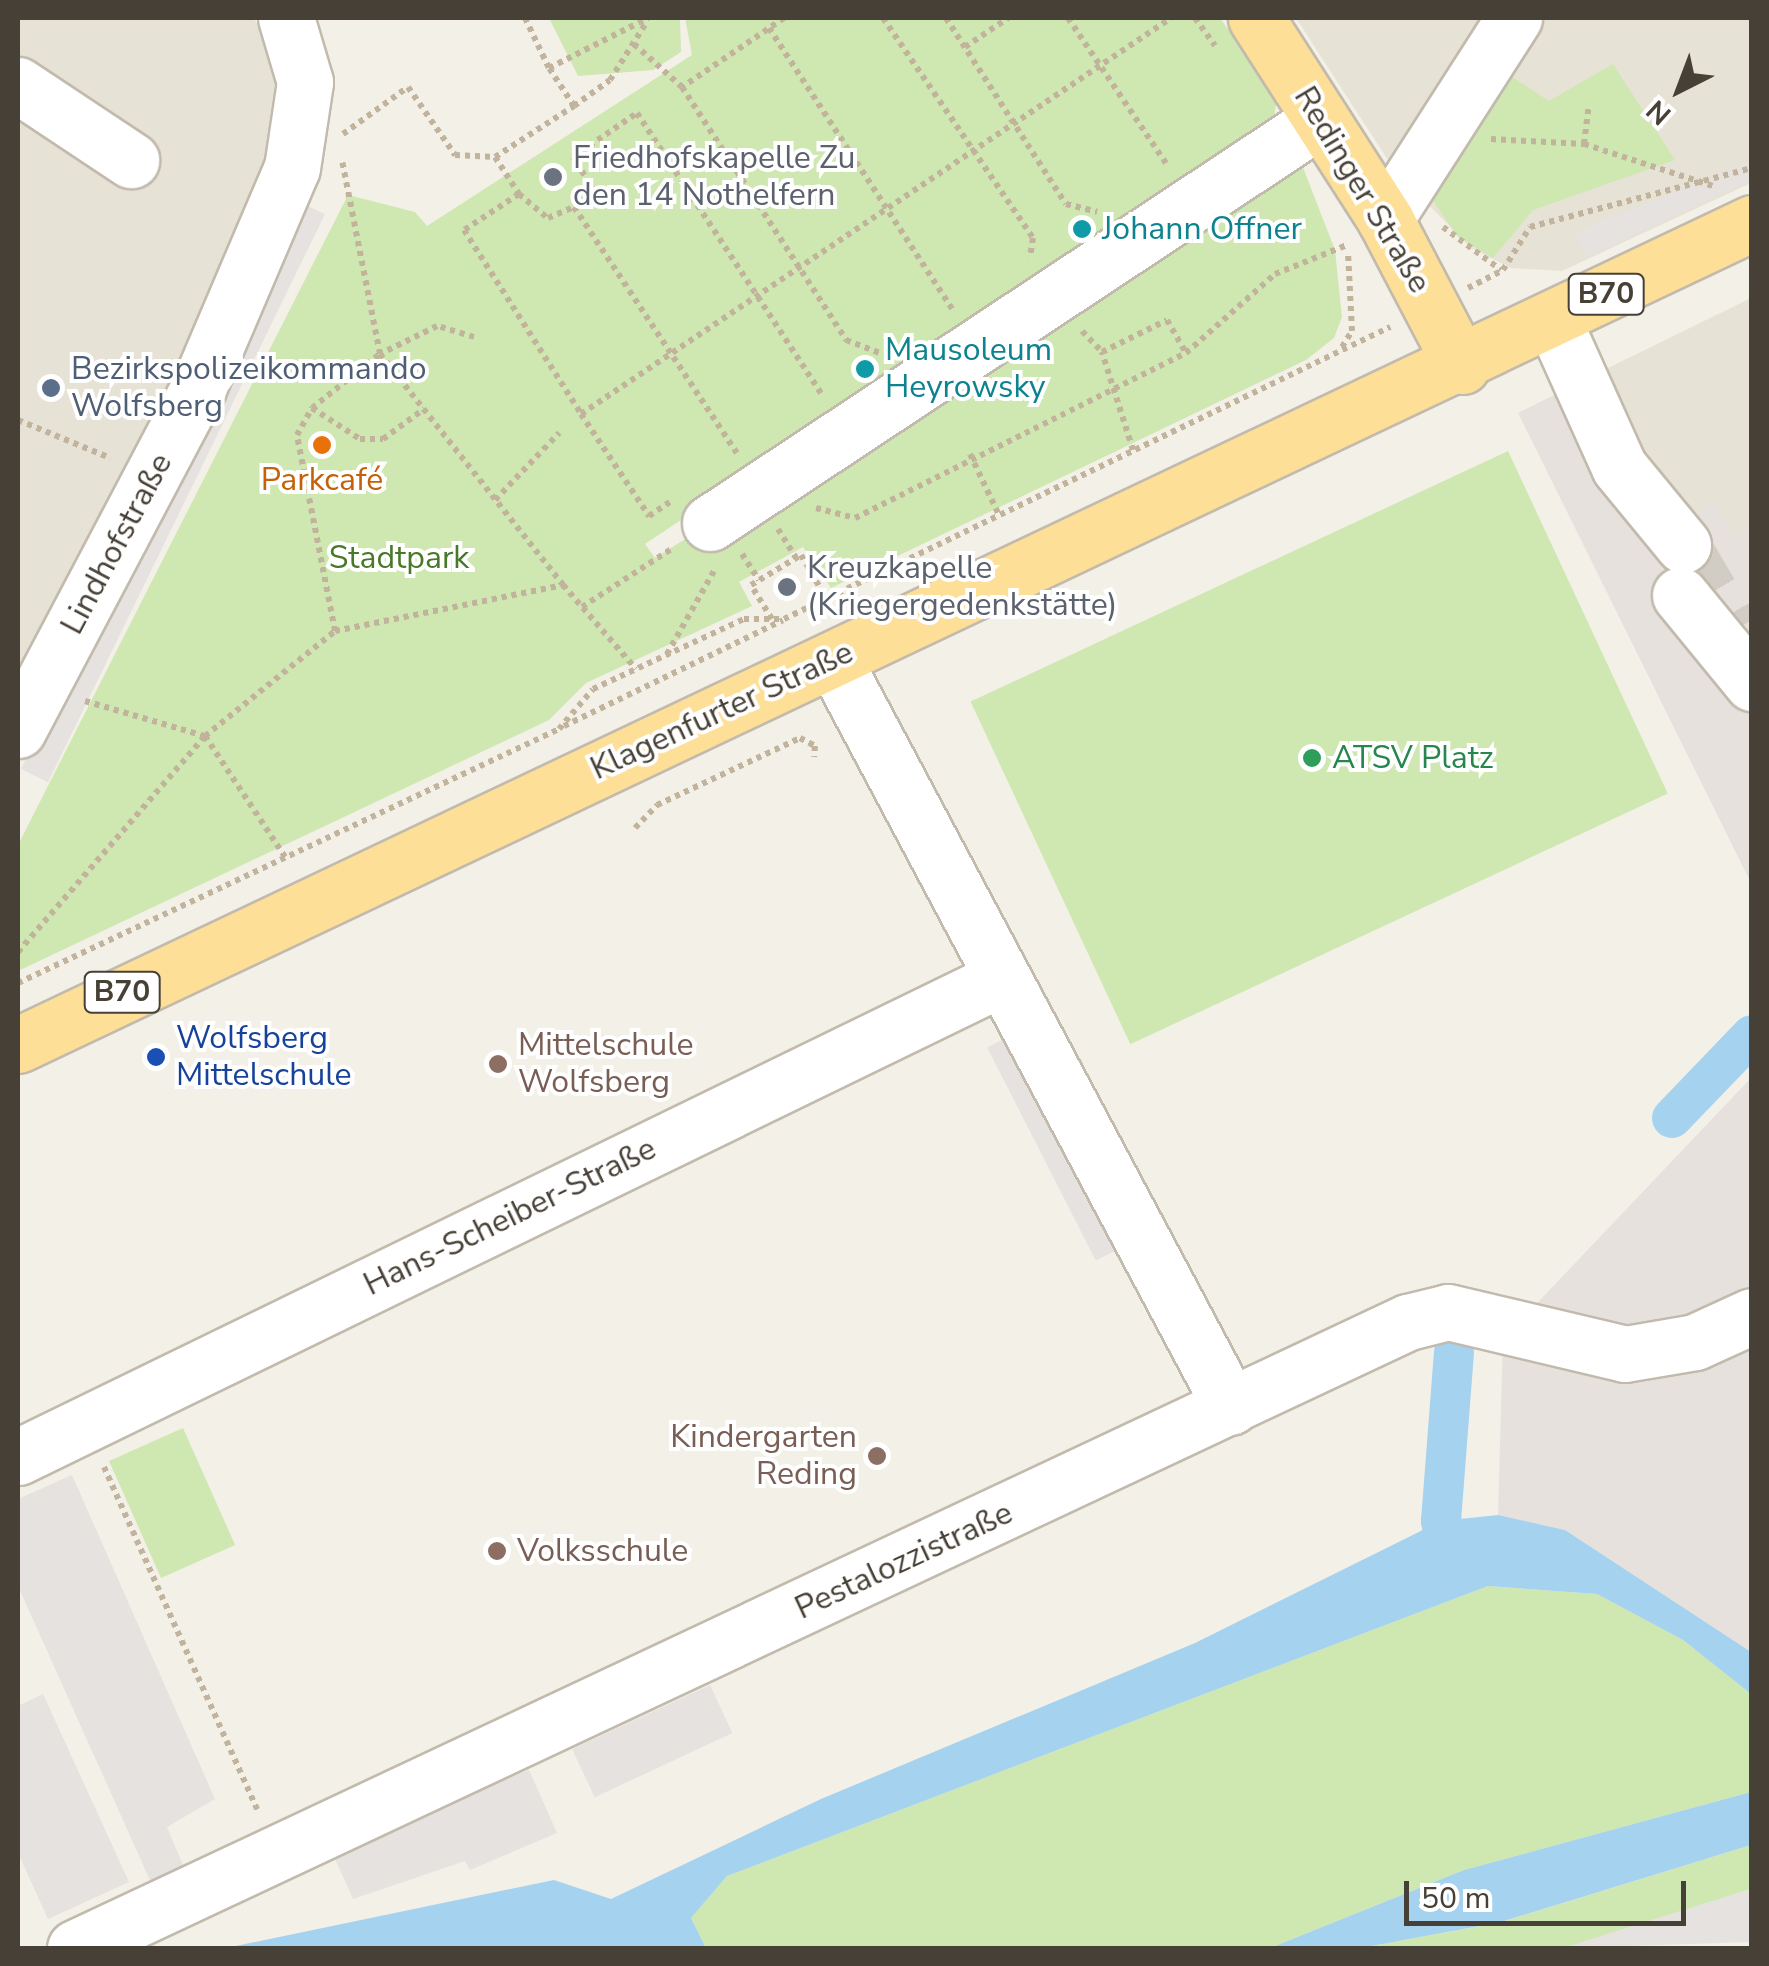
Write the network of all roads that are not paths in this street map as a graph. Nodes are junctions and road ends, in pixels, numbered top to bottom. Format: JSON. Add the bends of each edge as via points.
{"nodes":[{"id":1,"x":286,"y":18,"type":"edge"},
{"id":2,"x":1256,"y":18,"type":"edge"},
{"id":3,"x":1514,"y":18,"type":"edge"},
{"id":4,"x":18,"y":85,"type":"edge"},
{"id":5,"x":1322,"y":119,"type":"junction"},
{"id":6,"x":131,"y":160,"type":"dead end"},
{"id":7,"x":1752,"y":223,"type":"edge"},
{"id":8,"x":1366,"y":232,"type":"junction"},
{"id":9,"x":1565,"y":341,"type":"junction"},
{"id":10,"x":1462,"y":366,"type":"junction"},
{"id":11,"x":711,"y":528,"type":"road end"},
{"id":12,"x":833,"y":659,"type":"junction"},
{"id":13,"x":1752,"y":683,"type":"edge"},
{"id":14,"x":29,"y":709,"type":"edge"},
{"id":15,"x":1002,"y":978,"type":"junction"},
{"id":16,"x":18,"y":1045,"type":"edge"},
{"id":17,"x":1752,"y":1316,"type":"edge"},
{"id":18,"x":1231,"y":1406,"type":"junction"},
{"id":19,"x":18,"y":1457,"type":"edge"},
{"id":20,"x":75,"y":1948,"type":"edge"}],
"edges":[{"from":1,"to":14,"type":"street","name":"Lindhofstraße","via":[[305,82],[292,168],[152,478]]},
{"from":2,"to":5,"type":"main road","name":"Redinger Straße"},
{"from":3,"to":8,"type":"street"},
{"from":4,"to":6,"type":"street"},
{"from":5,"to":8,"type":"main road","name":"Redinger Straße"},
{"from":5,"to":11,"type":"street","via":[[773,459]]},
{"from":7,"to":9,"type":"main road","name":"Klagenfurter Straße","number":"B70"},
{"from":8,"to":10,"type":"main road","name":"Redinger Straße","via":[[1431,306]]},
{"from":9,"to":10,"type":"main road","name":"Klagenfurter Straße","number":"B70"},
{"from":9,"to":13,"type":"street","via":[[1619,468],[1646,500],[1675,566]]},
{"from":10,"to":12,"type":"main road","name":"Klagenfurter Straße","number":"B70"},
{"from":12,"to":15,"type":"street"},
{"from":12,"to":16,"type":"main road","name":"Klagenfurter Straße","number":"B70"},
{"from":15,"to":18,"type":"street"},
{"from":15,"to":19,"type":"street","name":"Hans-Scheiber-Straße"},
{"from":17,"to":18,"type":"street","name":"Pestalozzistraße","via":[[1696,1342],[1624,1354],[1432,1313]]},
{"from":18,"to":20,"type":"street","name":"Pestalozzistraße"}]}
